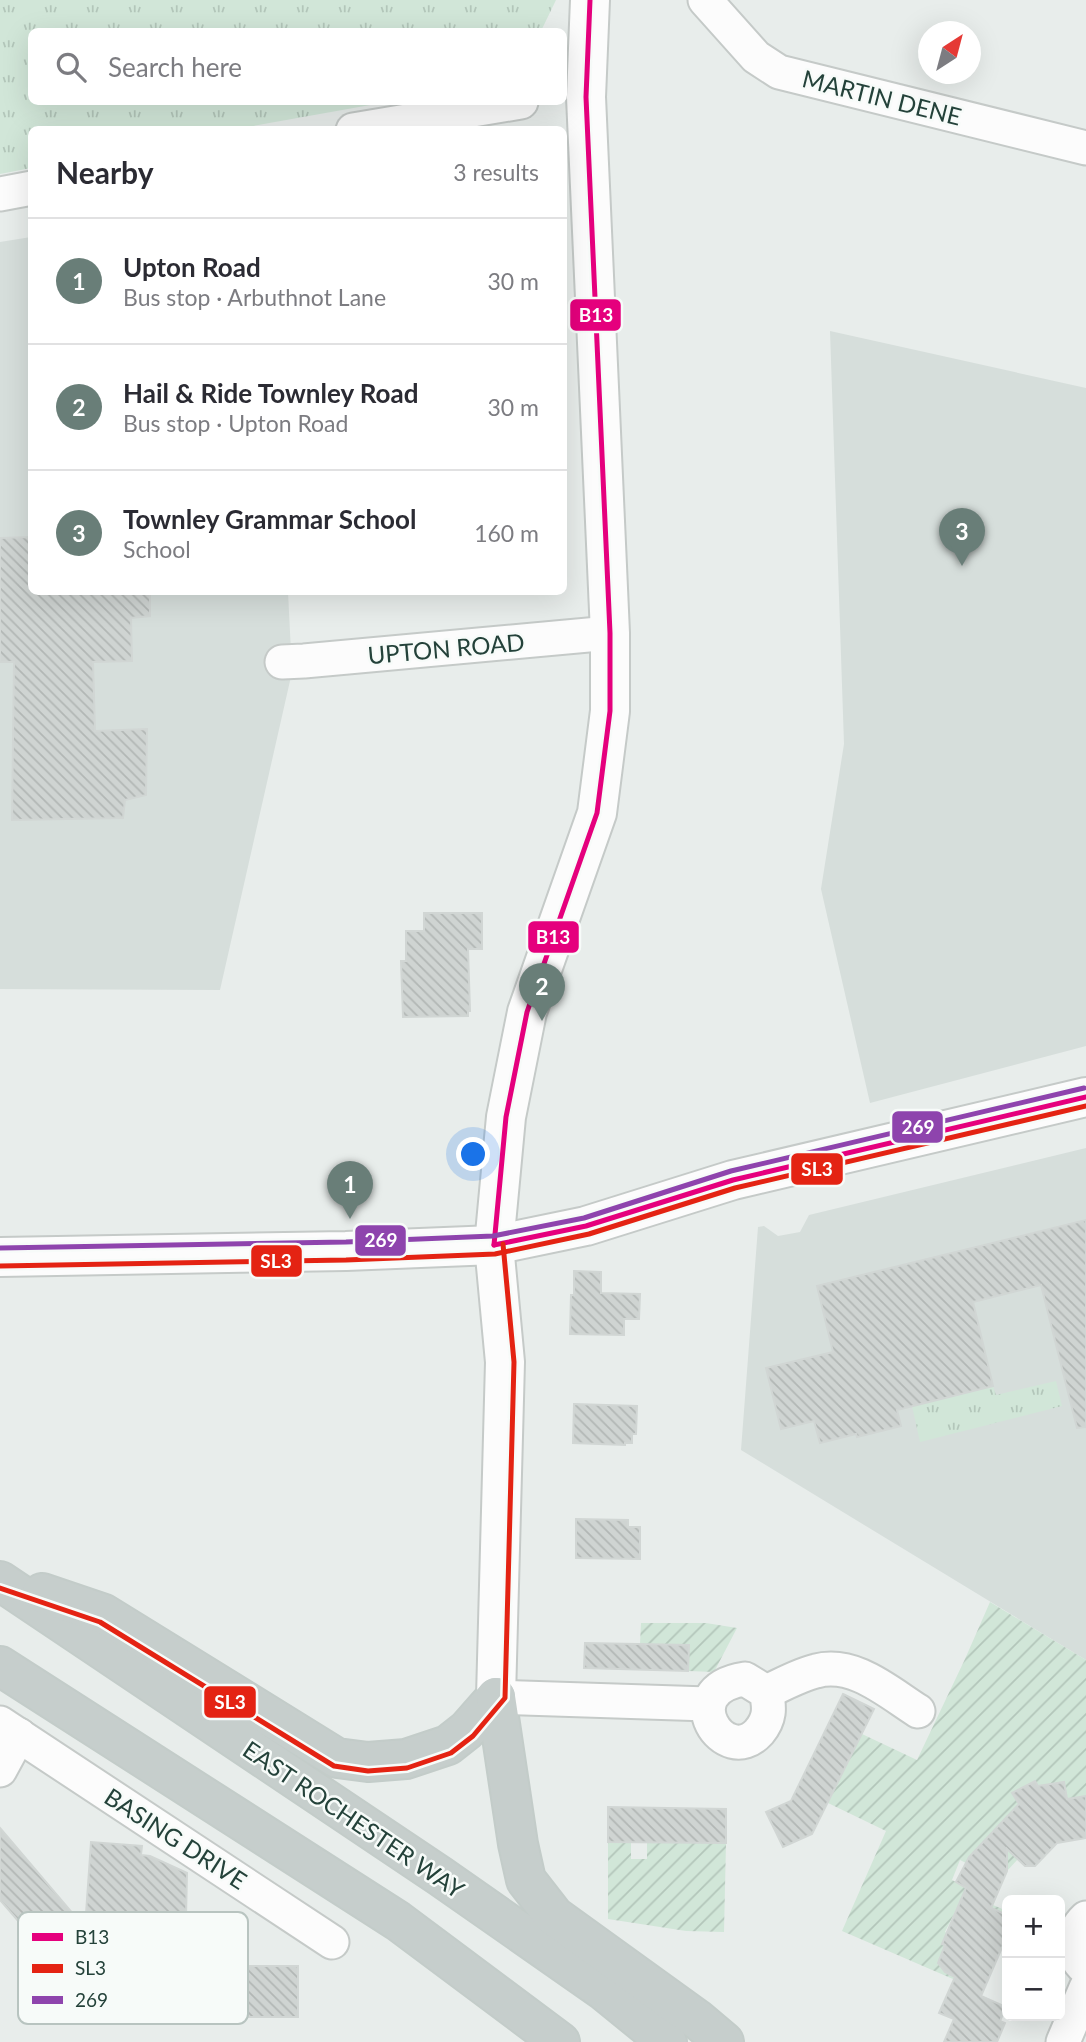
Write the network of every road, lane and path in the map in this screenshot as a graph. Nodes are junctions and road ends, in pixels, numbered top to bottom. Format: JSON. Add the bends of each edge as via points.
{"nodes":[{"id":1,"x":590,"y":0,"type":"edge"},
{"id":2,"x":705,"y":0,"type":"edge"},
{"id":3,"x":575,"y":97,"type":"edge"},
{"id":4,"x":503,"y":105,"type":"edge"},
{"id":5,"x":377,"y":126,"type":"edge"},
{"id":6,"x":1086,"y":148,"type":"edge"},
{"id":7,"x":28,"y":189,"type":"edge"},
{"id":8,"x":0,"y":194,"type":"edge"},
{"id":9,"x":610,"y":633,"type":"junction"},
{"id":10,"x":282,"y":662,"type":"dead end"},
{"id":11,"x":1086,"y":1097,"type":"edge"},
{"id":12,"x":494,"y":1245,"type":"junction"},
{"id":13,"x":0,"y":1257,"type":"edge"},
{"id":14,"x":0,"y":1580,"type":"edge"},
{"id":15,"x":0,"y":1667,"type":"edge"},
{"id":16,"x":766,"y":1692,"type":"junction"},
{"id":17,"x":496,"y":1697,"type":"junction"},
{"id":18,"x":708,"y":1704,"type":"junction"},
{"id":19,"x":918,"y":1711,"type":"dead end"},
{"id":20,"x":9,"y":1729,"type":"edge"},
{"id":21,"x":0,"y":1770,"type":"edge"},
{"id":22,"x":1086,"y":1918,"type":"edge"},
{"id":23,"x":332,"y":1942,"type":"dead end"},
{"id":24,"x":1086,"y":1969,"type":"edge"},
{"id":25,"x":1086,"y":1987,"type":"edge"},
{"id":26,"x":561,"y":2042,"type":"edge"},
{"id":27,"x":667,"y":2042,"type":"edge"},
{"id":28,"x":724,"y":2042,"type":"edge"},
{"id":29,"x":1063,"y":2042,"type":"edge"}],
"edges":[{"from":1,"to":3,"type":"street"},
{"from":2,"to":6,"type":"street","name":"MARTIN DENE","via":[[756,57],[779,72]]},
{"from":3,"to":9,"type":"street"},
{"from":4,"to":5,"type":"street"},
{"from":7,"to":8,"type":"street"},
{"from":9,"to":10,"type":"street","name":"UPTON ROAD"},
{"from":9,"to":12,"type":"street","via":[[610,711],[597,813],[527,1012],[506,1117]]},
{"from":11,"to":12,"type":"street","via":[[733,1180],[586,1226]]},
{"from":12,"to":13,"type":"street"},
{"from":12,"to":17,"type":"street","via":[[505,1362]]},
{"from":14,"to":17,"type":"highway","via":[[104,1614],[337,1758],[368,1762],[406,1759],[448,1745]]},
{"from":14,"to":27,"type":"highway","name":"EAST ROCHESTER WAY","via":[[440,1876],[603,1990]]},
{"from":15,"to":26,"type":"highway","via":[[398,1921]]},
{"from":16,"to":18,"type":"street","via":[[745,1679],[730,1681]]},
{"from":16,"to":18,"type":"street","via":[[767,1722],[754,1737],[738,1742],[716,1731]]},
{"from":16,"to":19,"type":"street","via":[[817,1671],[846,1669]]},
{"from":17,"to":18,"type":"street"},
{"from":17,"to":28,"type":"highway","via":[[526,1880],[554,1916]]},
{"from":20,"to":21,"type":"street","name":"BASING DRIVE"},
{"from":20,"to":23,"type":"street","name":"BASING DRIVE"},
{"from":22,"to":24,"type":"street","via":[[1077,1929],[1073,1947]]},
{"from":25,"to":29,"type":"street"}]}
